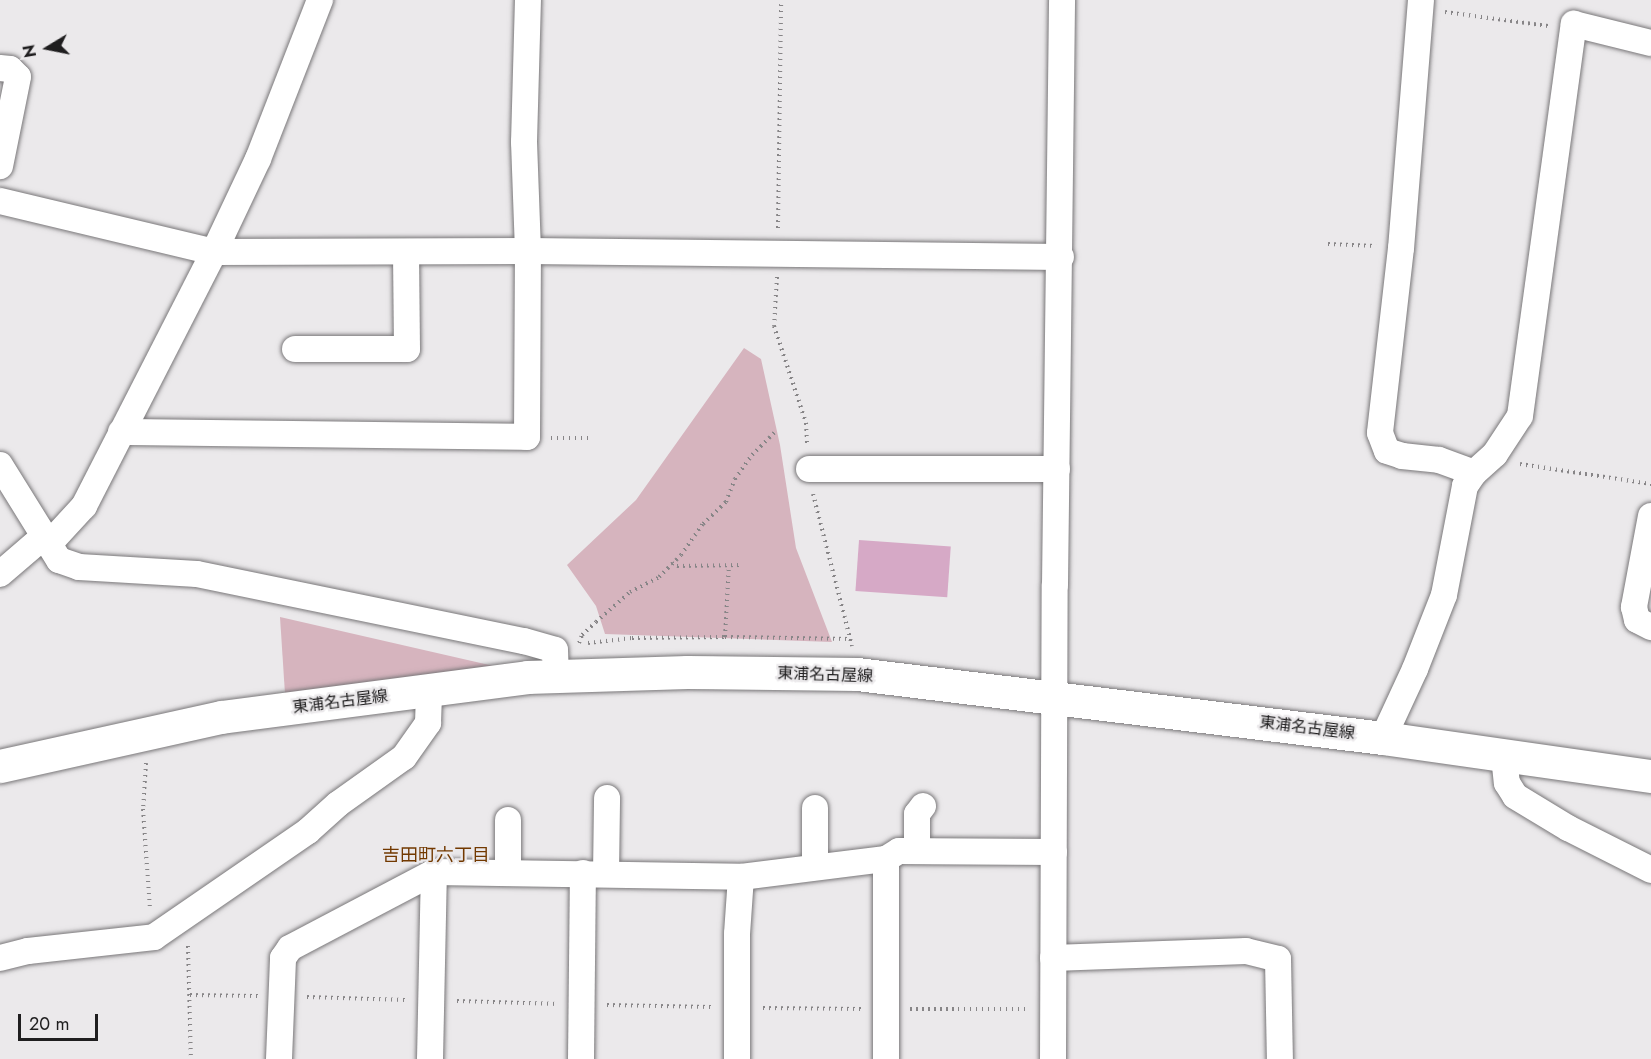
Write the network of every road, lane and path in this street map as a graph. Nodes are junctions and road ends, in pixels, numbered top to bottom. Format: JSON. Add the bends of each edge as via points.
{"nodes":[{"id":1,"x":320,"y":0,"type":"edge"},
{"id":2,"x":528,"y":0,"type":"edge"},
{"id":3,"x":781,"y":0,"type":"edge"},
{"id":4,"x":1062,"y":0,"type":"edge"},
{"id":5,"x":1421,"y":4,"type":"edge"},
{"id":6,"x":1574,"y":30,"type":"junction"},
{"id":7,"x":1651,"y":43,"type":"edge"},
{"id":8,"x":0,"y":68,"type":"edge"},
{"id":9,"x":0,"y":166,"type":"edge"},
{"id":10,"x":0,"y":201,"type":"edge"},
{"id":11,"x":1329,"y":244,"type":"dead end"},
{"id":12,"x":1401,"y":248,"type":"junction"},
{"id":13,"x":528,"y":251,"type":"junction"},
{"id":14,"x":214,"y":252,"type":"junction"},
{"id":15,"x":406,"y":252,"type":"junction"},
{"id":16,"x":778,"y":255,"type":"junction"},
{"id":17,"x":1061,"y":257,"type":"junction"},
{"id":18,"x":295,"y":349,"type":"dead end"},
{"id":19,"x":776,"y":431,"type":"dead end"},
{"id":20,"x":121,"y":432,"type":"junction"},
{"id":21,"x":527,"y":437,"type":"junction"},
{"id":22,"x":593,"y":438,"type":"dead end"},
{"id":23,"x":1495,"y":454,"type":"junction"},
{"id":24,"x":0,"y":465,"type":"edge"},
{"id":25,"x":809,"y":469,"type":"junction"},
{"id":26,"x":1057,"y":469,"type":"junction"},
{"id":27,"x":1474,"y":473,"type":"junction"},
{"id":28,"x":1651,"y":484,"type":"edge"},
{"id":29,"x":1651,"y":516,"type":"edge"},
{"id":30,"x":46,"y":541,"type":"junction"},
{"id":31,"x":672,"y":563,"type":"junction"},
{"id":32,"x":729,"y":565,"type":"junction"},
{"id":33,"x":742,"y":565,"type":"dead end"},
{"id":34,"x":0,"y":574,"type":"edge"},
{"id":35,"x":1651,"y":627,"type":"edge"},
{"id":36,"x":725,"y":637,"type":"junction"},
{"id":37,"x":851,"y":639,"type":"junction"},
{"id":38,"x":563,"y":657,"type":"junction"},
{"id":39,"x":857,"y":674,"type":"junction"},
{"id":40,"x":429,"y":690,"type":"junction"},
{"id":41,"x":1056,"y":696,"type":"junction"},
{"id":42,"x":148,"y":732,"type":"junction"},
{"id":43,"x":1383,"y":738,"type":"junction"},
{"id":44,"x":1504,"y":756,"type":"junction"},
{"id":45,"x":0,"y":766,"type":"edge"},
{"id":46,"x":1651,"y":776,"type":"edge"},
{"id":47,"x":607,"y":798,"type":"dead end"},
{"id":48,"x":923,"y":806,"type":"dead end"},
{"id":49,"x":815,"y":808,"type":"dead end"},
{"id":50,"x":508,"y":820,"type":"dead end"},
{"id":51,"x":917,"y":850,"type":"junction"},
{"id":52,"x":1054,"y":852,"type":"junction"},
{"id":53,"x":886,"y":859,"type":"junction"},
{"id":54,"x":815,"y":867,"type":"junction"},
{"id":55,"x":1651,"y":870,"type":"edge"},
{"id":56,"x":434,"y":872,"type":"junction"},
{"id":57,"x":508,"y":872,"type":"junction"},
{"id":58,"x":595,"y":873,"type":"junction"},
{"id":59,"x":741,"y":877,"type":"junction"},
{"id":60,"x":187,"y":912,"type":"junction"},
{"id":61,"x":154,"y":937,"type":"junction"},
{"id":62,"x":0,"y":958,"type":"edge"},
{"id":63,"x":1053,"y":958,"type":"junction"},
{"id":64,"x":190,"y":995,"type":"junction"},
{"id":65,"x":280,"y":996,"type":"junction"},
{"id":66,"x":432,"y":1001,"type":"junction"},
{"id":67,"x":583,"y":1004,"type":"junction"},
{"id":68,"x":737,"y":1008,"type":"junction"},
{"id":69,"x":885,"y":1009,"type":"junction"},
{"id":70,"x":1054,"y":1009,"type":"junction"},
{"id":71,"x":191,"y":1059,"type":"edge"},
{"id":72,"x":279,"y":1059,"type":"edge"},
{"id":73,"x":430,"y":1059,"type":"edge"},
{"id":74,"x":582,"y":1059,"type":"edge"},
{"id":75,"x":737,"y":1059,"type":"edge"},
{"id":76,"x":886,"y":1059,"type":"edge"},
{"id":77,"x":1053,"y":1059,"type":"edge"},
{"id":78,"x":1280,"y":1059,"type":"edge"}],
"edges":[{"from":1,"to":14,"type":"street","via":[[258,159]]},
{"from":2,"to":13,"type":"street"},
{"from":3,"to":16,"type":"path"},
{"from":4,"to":17,"type":"street"},
{"from":5,"to":6,"type":"path"},
{"from":5,"to":12,"type":"street"},
{"from":6,"to":7,"type":"street","via":[[1574,24]]},
{"from":6,"to":23,"type":"street","via":[[1520,416]]},
{"from":8,"to":9,"type":"street","via":[[10,69],[18,77]]},
{"from":10,"to":14,"type":"street"},
{"from":11,"to":12,"type":"path"},
{"from":12,"to":27,"type":"street","via":[[1380,433],[1387,451],[1439,459]]},
{"from":13,"to":15,"type":"street"},
{"from":13,"to":16,"type":"street"},
{"from":13,"to":21,"type":"street"},
{"from":14,"to":15,"type":"street"},
{"from":14,"to":20,"type":"street"},
{"from":15,"to":18,"type":"street","via":[[407,349]]},
{"from":16,"to":17,"type":"street"},
{"from":16,"to":25,"type":"path","via":[[774,326],[806,423]]},
{"from":17,"to":26,"type":"street"},
{"from":19,"to":31,"type":"path","via":[[735,479],[726,502]]},
{"from":20,"to":21,"type":"street"},
{"from":20,"to":30,"type":"street","via":[[84,506]]},
{"from":21,"to":22,"type":"path"},
{"from":23,"to":27,"type":"street"},
{"from":23,"to":28,"type":"path","via":[[1505,462]]},
{"from":24,"to":30,"type":"street"},
{"from":25,"to":26,"type":"street"},
{"from":25,"to":37,"type":"path"},
{"from":26,"to":41,"type":"street"},
{"from":27,"to":43,"type":"street","via":[[1464,486],[1444,595]]},
{"from":29,"to":35,"type":"street","via":[[1634,607],[1637,620]]},
{"from":30,"to":34,"type":"street"},
{"from":30,"to":38,"type":"street","via":[[59,560],[79,567],[197,573]]},
{"from":31,"to":32,"type":"path"},
{"from":31,"to":38,"type":"path","via":[[658,577],[630,592]]},
{"from":32,"to":33,"type":"path"},
{"from":32,"to":36,"type":"path"},
{"from":36,"to":37,"type":"path"},
{"from":36,"to":38,"type":"path","via":[[632,639]]},
{"from":37,"to":39,"type":"path"},
{"from":38,"to":39,"type":"main road","name":"東浦名古屋線","via":[[687,672]]},
{"from":38,"to":40,"type":"main road","name":"東浦名古屋線"},
{"from":39,"to":41,"type":"main road","name":"東浦名古屋線"},
{"from":40,"to":42,"type":"main road","name":"東浦名古屋線","via":[[222,717]]},
{"from":40,"to":60,"type":"street","via":[[428,723],[404,757],[338,804],[308,831]]},
{"from":41,"to":43,"type":"main road","name":"東浦名古屋線"},
{"from":41,"to":52,"type":"street"},
{"from":42,"to":45,"type":"main road","name":"東浦名古屋線"},
{"from":42,"to":61,"type":"path","via":[[143,809]]},
{"from":43,"to":44,"type":"main road","name":"東浦名古屋線"},
{"from":44,"to":46,"type":"main road","name":"東浦名古屋線"},
{"from":44,"to":55,"type":"street","via":[[1507,783],[1515,796]]},
{"from":47,"to":58,"type":"street"},
{"from":48,"to":51,"type":"street","via":[[917,814]]},
{"from":49,"to":54,"type":"street"},
{"from":50,"to":57,"type":"street"},
{"from":51,"to":52,"type":"street"},
{"from":51,"to":53,"type":"street","via":[[899,851]]},
{"from":52,"to":63,"type":"street"},
{"from":53,"to":54,"type":"street"},
{"from":53,"to":69,"type":"street"},
{"from":54,"to":59,"type":"street"},
{"from":56,"to":57,"type":"street"},
{"from":56,"to":65,"type":"street","via":[[290,948],[283,958]]},
{"from":56,"to":66,"type":"street"},
{"from":57,"to":58,"type":"street"},
{"from":58,"to":59,"type":"street"},
{"from":58,"to":67,"type":"street"},
{"from":59,"to":68,"type":"street"},
{"from":60,"to":61,"type":"street"},
{"from":60,"to":64,"type":"path"},
{"from":61,"to":62,"type":"street","via":[[28,951]]},
{"from":63,"to":70,"type":"street"},
{"from":63,"to":78,"type":"street","via":[[1246,951],[1278,959]]},
{"from":64,"to":65,"type":"path"},
{"from":64,"to":71,"type":"path"},
{"from":65,"to":66,"type":"path"},
{"from":65,"to":72,"type":"street"},
{"from":66,"to":67,"type":"path"},
{"from":66,"to":73,"type":"street"},
{"from":67,"to":68,"type":"path"},
{"from":67,"to":74,"type":"street"},
{"from":68,"to":69,"type":"path"},
{"from":68,"to":75,"type":"street"},
{"from":69,"to":70,"type":"path"},
{"from":69,"to":76,"type":"street"},
{"from":70,"to":77,"type":"street"}]}
